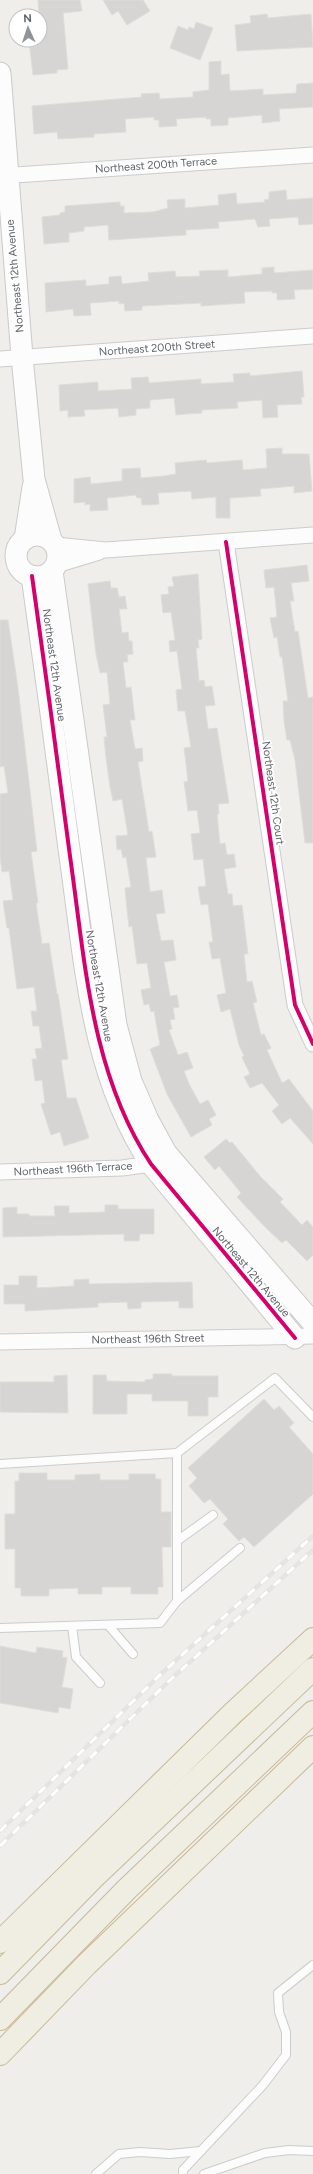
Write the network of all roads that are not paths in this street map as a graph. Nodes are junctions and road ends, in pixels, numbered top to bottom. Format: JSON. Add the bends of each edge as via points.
{"nodes":[{"id":1,"x":0,"y":73,"type":"edge"},
{"id":2,"x":313,"y":155,"type":"edge"},
{"id":3,"x":4,"y":175,"type":"edge"},
{"id":4,"x":313,"y":336,"type":"edge"},
{"id":5,"x":22,"y":357,"type":"junction"},
{"id":6,"x":0,"y":359,"type":"edge"},
{"id":7,"x":313,"y":535,"type":"edge"},
{"id":8,"x":226,"y":542,"type":"junction"},
{"id":9,"x":31,"y":557,"type":"edge"},
{"id":10,"x":313,"y":1044,"type":"edge"},
{"id":11,"x":158,"y":1159,"type":"junction"},
{"id":12,"x":0,"y":1172,"type":"edge"},
{"id":13,"x":313,"y":1324,"type":"edge"},
{"id":14,"x":304,"y":1337,"type":"edge"},
{"id":15,"x":0,"y":1342,"type":"edge"},
{"id":16,"x":313,"y":1417,"type":"edge"},
{"id":17,"x":177,"y":1454,"type":"junction"},
{"id":18,"x":0,"y":1464,"type":"edge"},
{"id":19,"x":213,"y":1515,"type":"dead end"},
{"id":20,"x":177,"y":1541,"type":"junction"},
{"id":21,"x":240,"y":1548,"type":"dead end"},
{"id":22,"x":177,"y":1601,"type":"junction"},
{"id":23,"x":108,"y":1625,"type":"junction"},
{"id":24,"x":72,"y":1626,"type":"junction"},
{"id":25,"x":0,"y":1628,"type":"edge"},
{"id":26,"x":313,"y":1639,"type":"edge"},
{"id":27,"x":133,"y":1654,"type":"dead end"},
{"id":28,"x":313,"y":1669,"type":"edge"},
{"id":29,"x":100,"y":1683,"type":"dead end"},
{"id":30,"x":313,"y":1712,"type":"edge"},
{"id":31,"x":313,"y":1747,"type":"edge"},
{"id":32,"x":148,"y":1796,"type":"junction"},
{"id":33,"x":0,"y":1942,"type":"edge"},
{"id":34,"x":0,"y":1954,"type":"edge"},
{"id":35,"x":313,"y":1965,"type":"edge"},
{"id":36,"x":0,"y":1973,"type":"edge"},
{"id":37,"x":0,"y":2019,"type":"edge"},
{"id":38,"x":0,"y":2054,"type":"edge"},
{"id":39,"x":201,"y":2151,"type":"junction"},
{"id":40,"x":313,"y":2151,"type":"edge"},
{"id":41,"x":96,"y":2174,"type":"edge"},
{"id":42,"x":183,"y":2174,"type":"edge"},
{"id":43,"x":204,"y":2174,"type":"edge"}],
"edges":[{"from":1,"to":3,"type":"street","name":"Northeast 12th Avenue"},
{"from":2,"to":3,"type":"street","name":"Northeast 200th Terrace"},
{"from":3,"to":5,"type":"street","name":"Northeast 12th Avenue"},
{"from":4,"to":5,"type":"street","name":"Northeast 200th Street"},
{"from":5,"to":6,"type":"street","name":"Northeast 200th Street"},
{"from":5,"to":9,"type":"street","name":"Northeast 12th Avenue","via":[[34,479]]},
{"from":7,"to":8,"type":"street"},
{"from":8,"to":9,"type":"street"},
{"from":8,"to":10,"type":"street","name":"Northeast 12th Court","via":[[295,1005]]},
{"from":9,"to":11,"type":"street","name":"Northeast 12th Avenue","via":[[96,1028],[111,1086],[133,1138]]},
{"from":11,"to":12,"type":"street","name":"Northeast 196th Terrace","via":[[122,1168]]},
{"from":11,"to":13,"type":"street","name":"Northeast 12th Avenue"},
{"from":11,"to":14,"type":"street","name":"Northeast 12th Avenue"},
{"from":14,"to":15,"type":"street","name":"Northeast 196th Street"},
{"from":16,"to":17,"type":"lane","via":[[276,1378]]},
{"from":17,"to":18,"type":"lane"},
{"from":17,"to":20,"type":"lane"},
{"from":19,"to":20,"type":"lane"},
{"from":20,"to":22,"type":"lane"},
{"from":21,"to":22,"type":"lane"},
{"from":22,"to":23,"type":"lane","via":[[160,1623]]},
{"from":23,"to":24,"type":"lane"},
{"from":23,"to":27,"type":"lane"},
{"from":24,"to":25,"type":"lane"},
{"from":24,"to":29,"type":"lane","via":[[76,1657]]},
{"from":26,"to":32,"type":"highway"},
{"from":28,"to":36,"type":"highway","via":[[94,1878]]},
{"from":30,"to":37,"type":"highway","via":[[133,1884]]},
{"from":31,"to":38,"type":"highway","via":[[87,1964]]},
{"from":32,"to":33,"type":"highway"},
{"from":32,"to":34,"type":"highway"},
{"from":35,"to":39,"type":"lane","via":[[278,1994],[279,2012],[286,2032],[286,2055],[264,2084]]},
{"from":39,"to":41,"type":"lane","via":[[119,2154]]},
{"from":39,"to":42,"type":"lane","via":[[183,2170]]},
{"from":40,"to":43,"type":"lane","via":[[289,2150],[266,2153]]}]}
